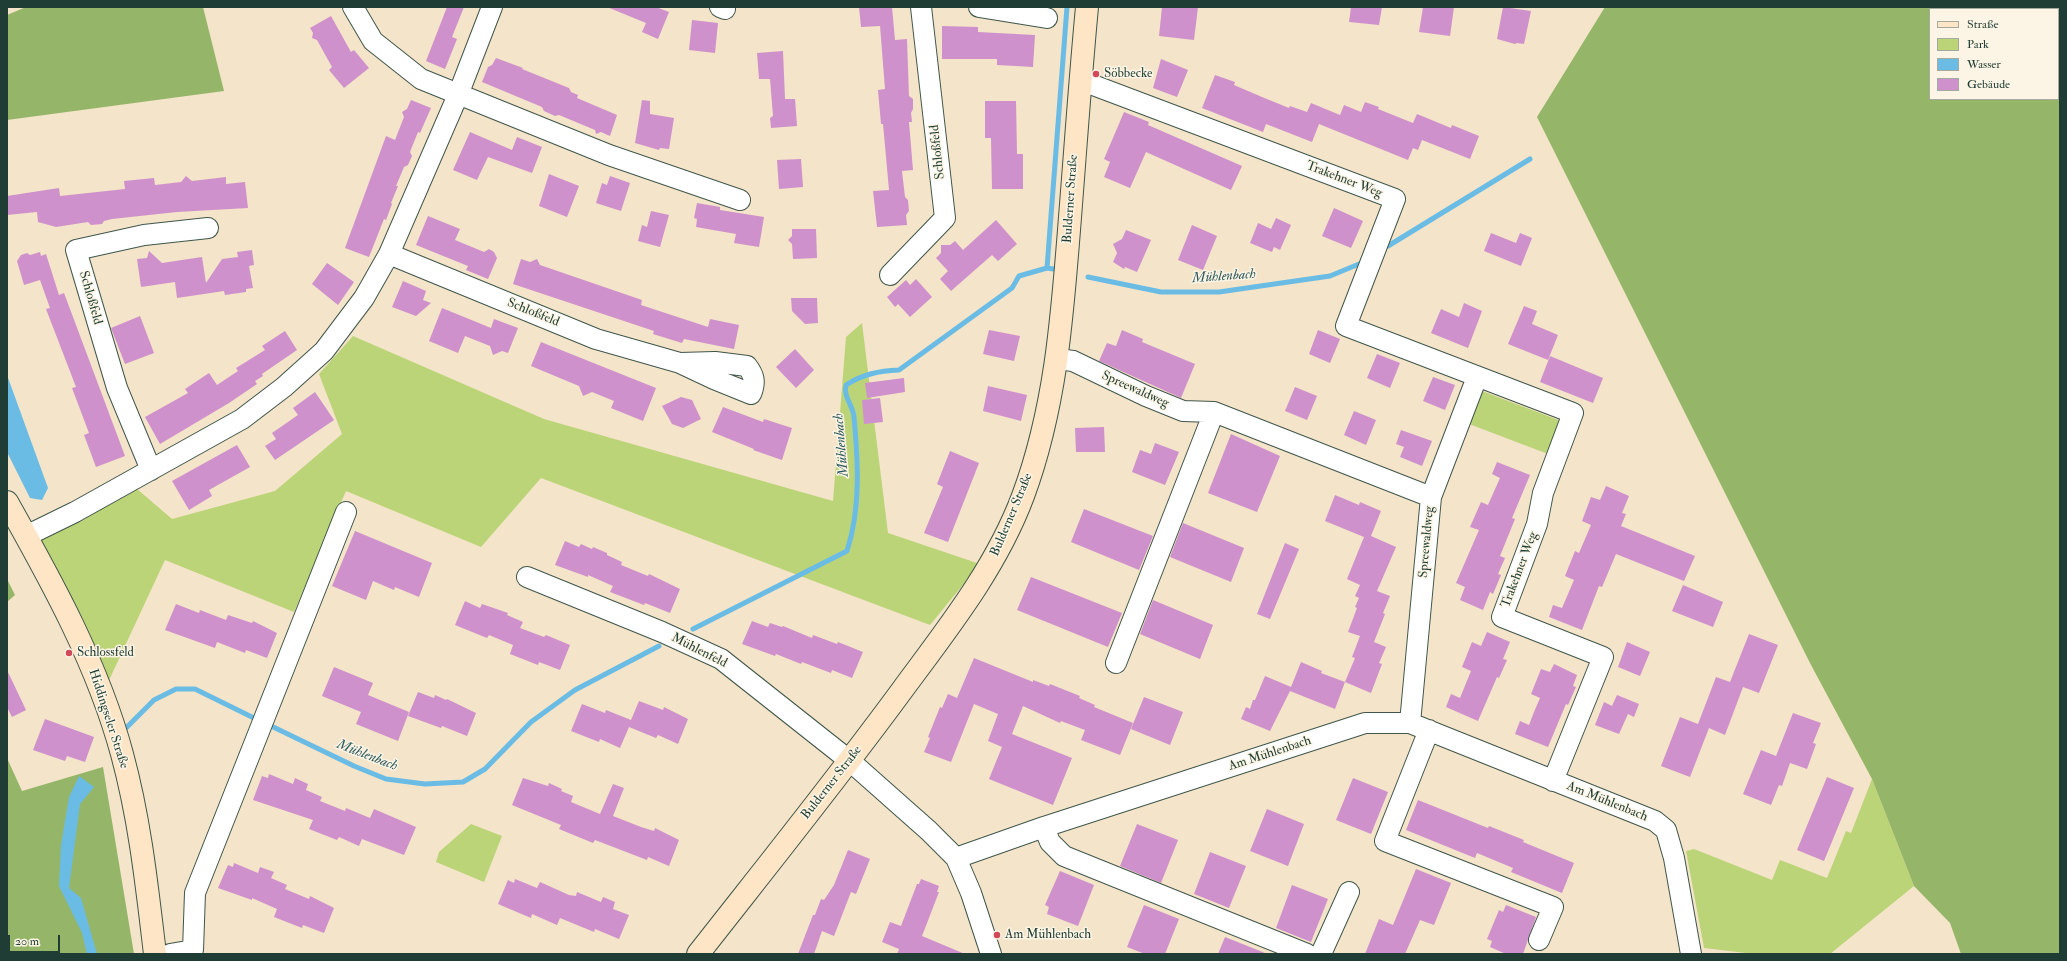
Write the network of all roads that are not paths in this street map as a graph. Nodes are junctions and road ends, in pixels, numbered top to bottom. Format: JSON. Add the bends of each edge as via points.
{"nodes":[{"id":1,"x":353,"y":7,"type":"edge"},
{"id":2,"x":492,"y":7,"type":"edge"},
{"id":3,"x":921,"y":7,"type":"edge"},
{"id":4,"x":979,"y":7,"type":"edge"},
{"id":5,"x":1087,"y":7,"type":"edge"},
{"id":6,"x":1048,"y":18,"type":"dead end"},
{"id":7,"x":1080,"y":84,"type":"junction"},
{"id":8,"x":458,"y":95,"type":"junction"},
{"id":9,"x":740,"y":200,"type":"dead end"},
{"id":10,"x":208,"y":228,"type":"dead end"},
{"id":11,"x":390,"y":254,"type":"junction"},
{"id":12,"x":890,"y":275,"type":"dead end"},
{"id":13,"x":1058,"y":359,"type":"junction"},
{"id":14,"x":680,"y":363,"type":"dead end"},
{"id":15,"x":1477,"y":377,"type":"junction"},
{"id":16,"x":1214,"y":412,"type":"junction"},
{"id":17,"x":151,"y":470,"type":"junction"},
{"id":18,"x":1431,"y":497,"type":"junction"},
{"id":19,"x":7,"y":502,"type":"edge"},
{"id":20,"x":346,"y":512,"type":"dead end"},
{"id":21,"x":26,"y":536,"type":"junction"},
{"id":22,"x":527,"y":577,"type":"dead end"},
{"id":23,"x":1116,"y":663,"type":"dead end"},
{"id":24,"x":1410,"y":723,"type":"junction"},
{"id":25,"x":1429,"y":730,"type":"junction"},
{"id":26,"x":850,"y":761,"type":"junction"},
{"id":27,"x":1553,"y":781,"type":"junction"},
{"id":28,"x":1044,"y":827,"type":"junction"},
{"id":29,"x":956,"y":858,"type":"junction"},
{"id":30,"x":1349,"y":892,"type":"dead end"},
{"id":31,"x":1539,"y":940,"type":"dead end"},
{"id":32,"x":198,"y":952,"type":"edge"},
{"id":33,"x":155,"y":954,"type":"edge"},
{"id":34,"x":170,"y":954,"type":"edge"},
{"id":35,"x":698,"y":954,"type":"edge"},
{"id":36,"x":991,"y":954,"type":"edge"},
{"id":37,"x":1307,"y":954,"type":"edge"},
{"id":38,"x":1321,"y":954,"type":"edge"},
{"id":39,"x":1691,"y":954,"type":"edge"}],
"edges":[{"from":1,"to":8,"type":"street","via":[[373,41],[421,79]]},
{"from":2,"to":8,"type":"street"},
{"from":3,"to":12,"type":"street","name":"Schloßfeld","via":[[945,218]]},
{"from":4,"to":6,"type":"street"},
{"from":5,"to":7,"type":"street","name":"Bulderner Straße"},
{"from":7,"to":13,"type":"street","name":"Bulderner Straße"},
{"from":7,"to":15,"type":"street","name":"Trakehner Weg","via":[[1093,85],[1395,199],[1346,326]]},
{"from":8,"to":9,"type":"street","via":[[609,156]]},
{"from":8,"to":11,"type":"street"},
{"from":10,"to":17,"type":"street","name":"Schloßfeld","via":[[144,235],[76,250],[117,388]]},
{"from":11,"to":14,"type":"street","name":"Schloßfeld","via":[[596,339]]},
{"from":11,"to":17,"type":"street","via":[[364,298],[328,345],[284,387],[242,419]]},
{"from":13,"to":16,"type":"street","name":"Spreewaldweg","via":[[1073,361],[1183,411]]},
{"from":13,"to":26,"type":"street","name":"Bulderner Straße","via":[[1034,462],[1005,537],[961,611]]},
{"from":15,"to":18,"type":"street"},
{"from":15,"to":27,"type":"street","name":"Trakehner Weg","via":[[1573,413],[1543,493],[1537,524],[1502,618],[1603,657]]},
{"from":16,"to":18,"type":"street","name":"Spreewaldweg"},
{"from":16,"to":23,"type":"street"},
{"from":17,"to":21,"type":"street"},
{"from":18,"to":24,"type":"street","name":"Spreewaldweg"},
{"from":19,"to":21,"type":"street","name":"Hiddingseler Straße"},
{"from":20,"to":32,"type":"street","via":[[195,894]]},
{"from":21,"to":33,"type":"street","name":"Hiddingseler Straße","via":[[101,689],[122,754],[144,862]]},
{"from":22,"to":26,"type":"street","name":"Mühlenfeld","via":[[722,659]]},
{"from":24,"to":25,"type":"street","name":"Am Mühlenbach"},
{"from":24,"to":28,"type":"street","name":"Am Mühlenbach","via":[[1365,723]]},
{"from":25,"to":27,"type":"street","name":"Am Mühlenbach"},
{"from":25,"to":31,"type":"street","via":[[1385,841],[1553,907]]},
{"from":26,"to":29,"type":"street","name":"Mühlenfeld"},
{"from":26,"to":35,"type":"street","name":"Bulderner Straße"},
{"from":27,"to":39,"type":"street","name":"Am Mühlenbach","via":[[1656,822],[1666,830],[1674,858]]},
{"from":28,"to":29,"type":"street","name":"Am Mühlenbach"},
{"from":28,"to":37,"type":"street","via":[[1050,842],[1064,856]]},
{"from":29,"to":36,"type":"street"},
{"from":30,"to":38,"type":"street"},
{"from":32,"to":34,"type":"street"}]}
